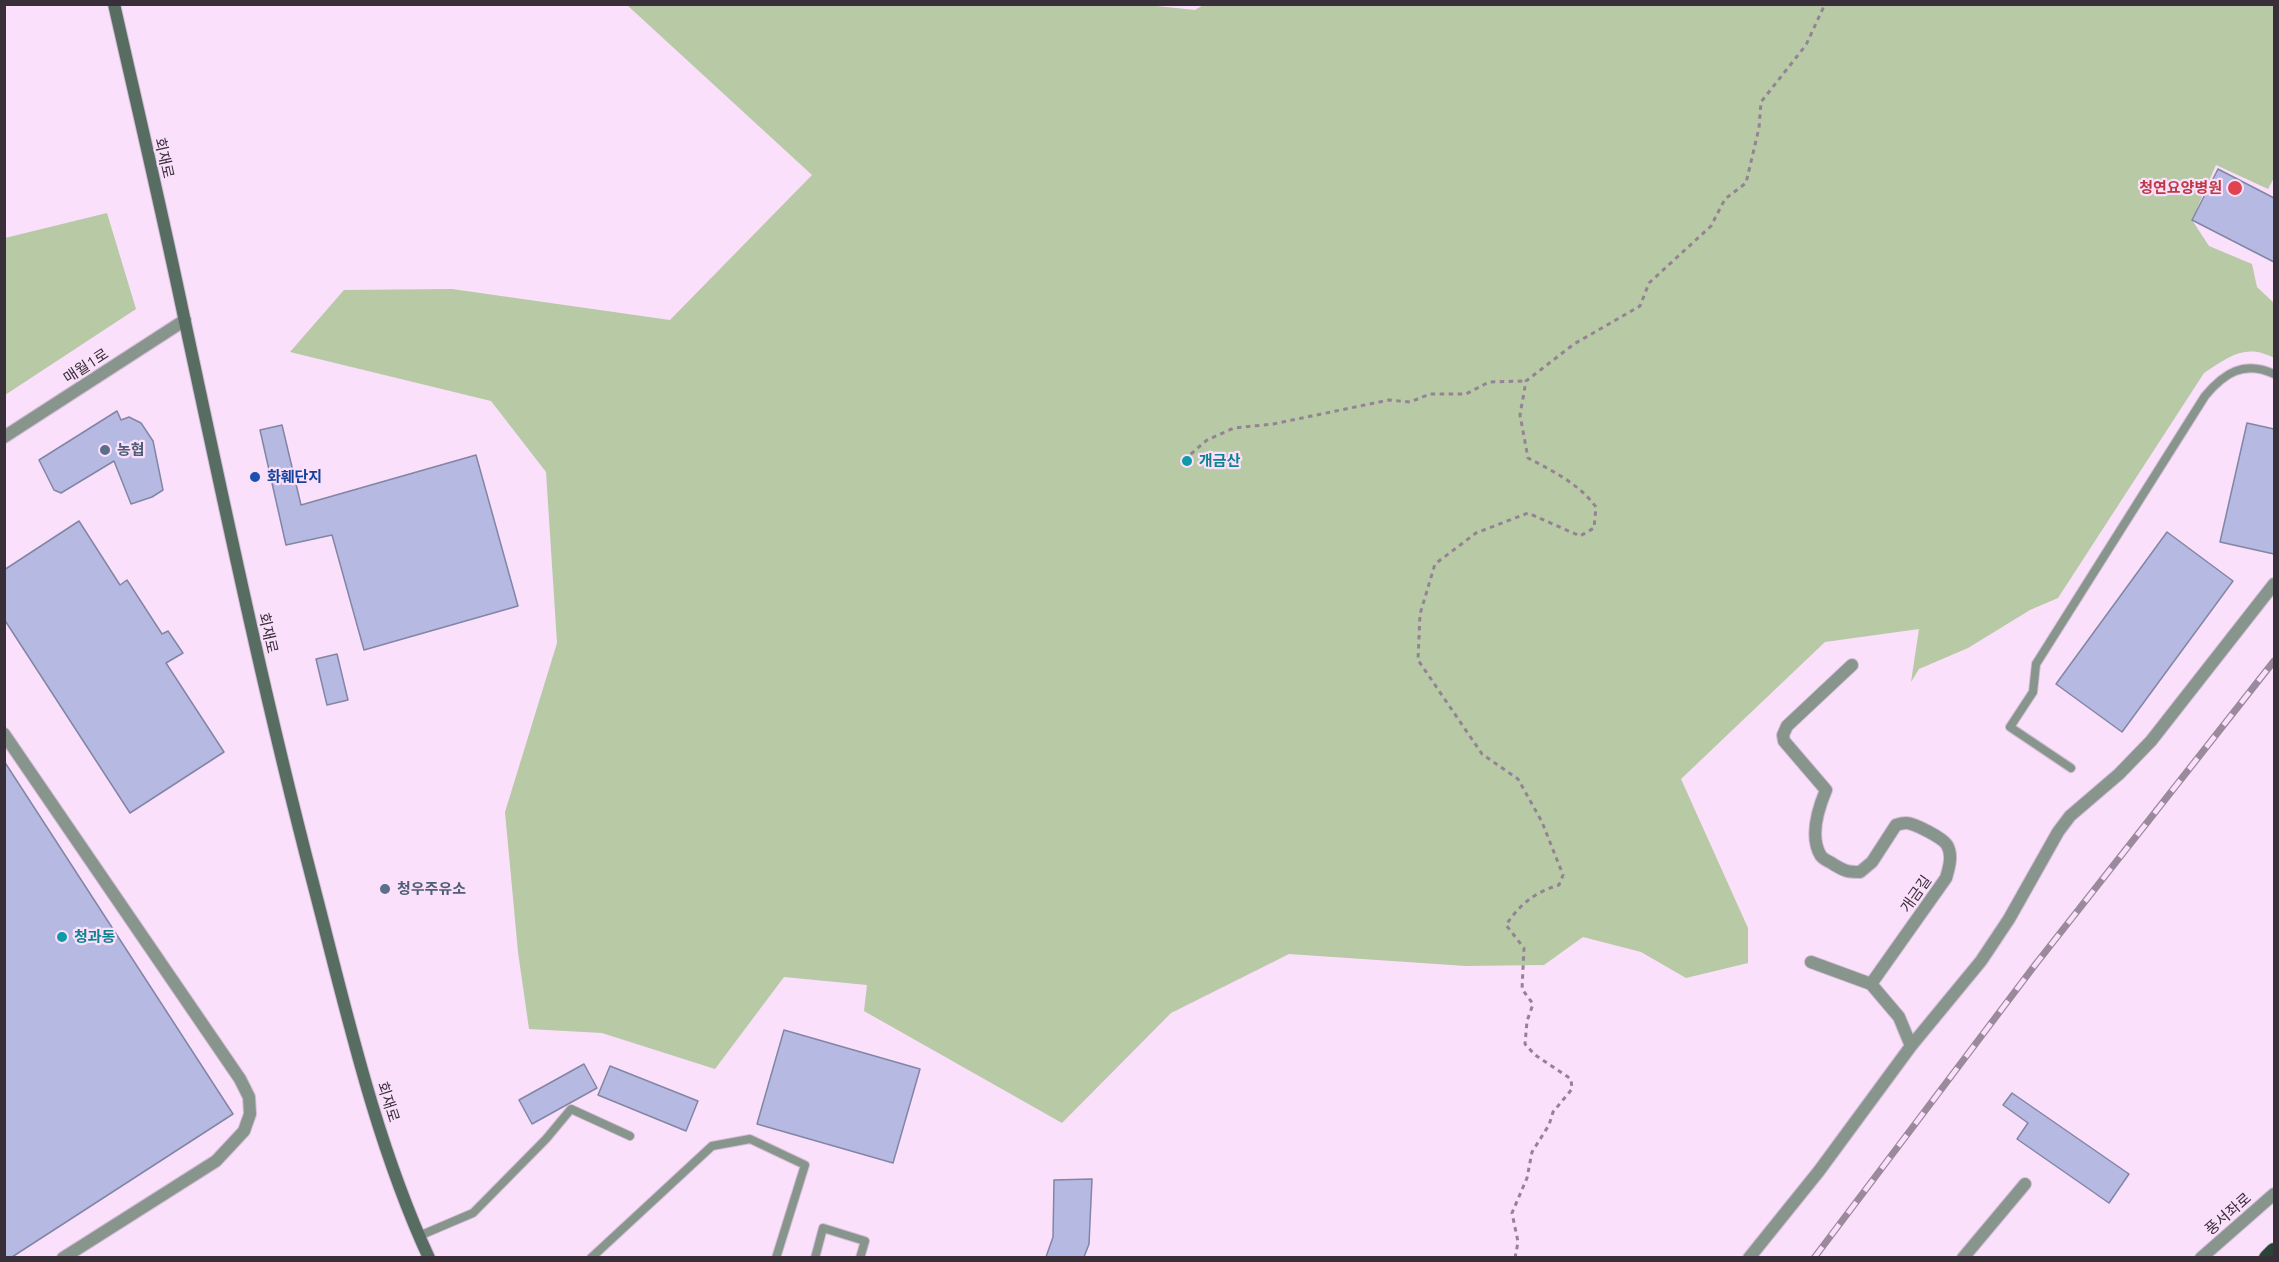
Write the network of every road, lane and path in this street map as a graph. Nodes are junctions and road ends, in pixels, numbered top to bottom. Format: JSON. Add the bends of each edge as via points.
{"nodes":[{"id":1,"x":114,"y":4,"type":"edge"},
{"id":2,"x":1825,"y":4,"type":"edge"},
{"id":3,"x":185,"y":320,"type":"junction"},
{"id":4,"x":2274,"y":374,"type":"edge"},
{"id":5,"x":1527,"y":381,"type":"junction"},
{"id":6,"x":4,"y":437,"type":"edge"},
{"id":7,"x":1184,"y":460,"type":"dead end"},
{"id":8,"x":2274,"y":584,"type":"edge"},
{"id":9,"x":1852,"y":665,"type":"dead end"},
{"id":10,"x":4,"y":734,"type":"edge"},
{"id":11,"x":2070,"y":768,"type":"dead end"},
{"id":12,"x":1811,"y":962,"type":"dead end"},
{"id":13,"x":1871,"y":984,"type":"junction"},
{"id":14,"x":1911,"y":1046,"type":"junction"},
{"id":15,"x":630,"y":1136,"type":"dead end"},
{"id":16,"x":2025,"y":1184,"type":"dead end"},
{"id":17,"x":2274,"y":1194,"type":"edge"},
{"id":18,"x":419,"y":1236,"type":"junction"},
{"id":19,"x":2274,"y":1251,"type":"edge"},
{"id":20,"x":63,"y":1257,"type":"edge"},
{"id":21,"x":429,"y":1257,"type":"edge"},
{"id":22,"x":591,"y":1257,"type":"edge"},
{"id":23,"x":776,"y":1257,"type":"edge"},
{"id":24,"x":815,"y":1257,"type":"edge"},
{"id":25,"x":861,"y":1257,"type":"edge"},
{"id":26,"x":1515,"y":1257,"type":"edge"},
{"id":27,"x":1749,"y":1257,"type":"edge"},
{"id":28,"x":1962,"y":1257,"type":"edge"},
{"id":29,"x":2201,"y":1257,"type":"edge"},
{"id":30,"x":2267,"y":1257,"type":"edge"}],
"edges":[{"from":1,"to":3,"type":"main road","name":"회재로"},
{"from":2,"to":5,"type":"path","via":[[1806,45],[1761,102],[1746,183],[1725,199],[1711,226],[1649,283],[1640,306],[1574,344]]},
{"from":3,"to":6,"type":"street","name":"매월1로"},
{"from":3,"to":18,"type":"main road","name":"회재로","via":[[282,765],[361,1063]]},
{"from":4,"to":11,"type":"lane","via":[[2246,368],[2233,371],[2205,396],[2036,664],[2033,692],[2010,727]]},
{"from":5,"to":7,"type":"path","via":[[1489,382],[1466,394],[1430,394],[1410,402],[1389,400],[1234,428],[1207,440]]},
{"from":5,"to":26,"type":"path","via":[[1520,416],[1528,458],[1587,494],[1596,507],[1594,528],[1580,536],[1528,513],[1476,534],[1435,564],[1420,614],[1418,660],[1482,753],[1518,779],[1542,822],[1563,875],[1559,885],[1541,890],[1516,910],[1506,925],[1524,948],[1522,989],[1533,1004],[1525,1044],[1571,1079],[1572,1089],[1553,1112],[1532,1152],[1527,1178],[1512,1213],[1518,1242]]},
{"from":8,"to":14,"type":"street","via":[[2151,741],[2070,816],[1981,961]]},
{"from":9,"to":13,"type":"street","name":"개금길","via":[[1787,726],[1783,735],[1826,790],[1816,827],[1822,858],[1845,872],[1860,872],[1872,862],[1896,825],[1907,823],[1935,836],[1947,845],[1950,854],[1946,878]]},
{"from":10,"to":20,"type":"street","via":[[249,1097],[250,1114],[244,1131],[216,1161]]},
{"from":12,"to":13,"type":"street"},
{"from":13,"to":14,"type":"street","via":[[1899,1017]]},
{"from":14,"to":27,"type":"street","via":[[1819,1171]]},
{"from":15,"to":18,"type":"lane","via":[[572,1109],[473,1213]]},
{"from":16,"to":28,"type":"street"},
{"from":17,"to":29,"type":"street","name":"풍서좌로"},
{"from":18,"to":21,"type":"main road","name":"회재로"},
{"from":19,"to":30,"type":"highway"},
{"from":22,"to":23,"type":"lane","via":[[712,1146],[750,1138],[805,1165]]},
{"from":24,"to":25,"type":"lane","via":[[823,1228],[865,1241]]}]}
